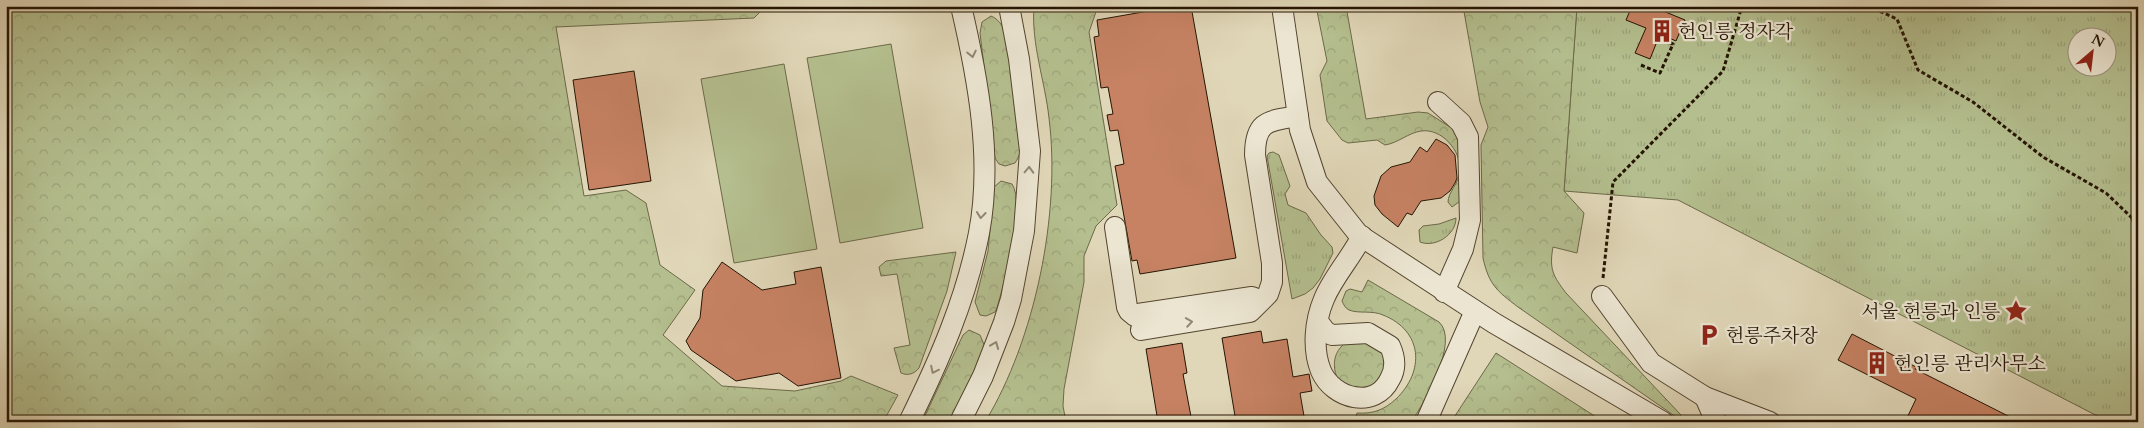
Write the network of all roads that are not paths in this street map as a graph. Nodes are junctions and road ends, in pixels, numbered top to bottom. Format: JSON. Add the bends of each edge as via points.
{"nodes":[{"id":1,"x":961,"y":6,"type":"edge"},
{"id":2,"x":1009,"y":6,"type":"edge"},
{"id":3,"x":1282,"y":6,"type":"edge"},
{"id":4,"x":1438,"y":102,"type":"dead end"},
{"id":5,"x":1298,"y":116,"type":"junction"},
{"id":6,"x":1115,"y":227,"type":"dead end"},
{"id":7,"x":1362,"y":236,"type":"junction"},
{"id":8,"x":1602,"y":287,"type":"road end"},
{"id":9,"x":1444,"y":292,"type":"junction"},
{"id":10,"x":1475,"y":311,"type":"junction"},
{"id":11,"x":1319,"y":323,"type":"junction"},
{"id":12,"x":1705,"y":397,"type":"junction"},
{"id":13,"x":909,"y":422,"type":"edge"},
{"id":14,"x":960,"y":422,"type":"edge"},
{"id":15,"x":1426,"y":422,"type":"edge"},
{"id":16,"x":1663,"y":422,"type":"edge"},
{"id":17,"x":1716,"y":422,"type":"edge"},
{"id":18,"x":1770,"y":422,"type":"edge"}],
"edges":[{"from":1,"to":13,"type":"street","one_way":true,"via":[[982,128],[984,170],[979,232],[954,323]]},
{"from":14,"to":2,"type":"street","one_way":true,"via":[[983,376],[1004,322],[1024,232],[1030,150]]},
{"from":3,"to":5,"type":"street"},
{"from":4,"to":9,"type":"street","via":[[1461,123],[1468,138],[1470,220],[1463,249]]},
{"from":5,"to":6,"type":"street","via":[[1267,122],[1255,140],[1273,274],[1268,294],[1260,300],[1252,297],[1138,320],[1127,306]]},
{"from":5,"to":7,"type":"street","via":[[1317,182]]},
{"from":7,"to":9,"type":"street"},
{"from":7,"to":11,"type":"street","via":[[1324,300]]},
{"from":8,"to":12,"type":"street","via":[[1651,363]]},
{"from":9,"to":10,"type":"street"},
{"from":10,"to":15,"type":"street"},
{"from":10,"to":16,"type":"street"},
{"from":11,"to":11,"type":"street","via":[[1315,339],[1317,357],[1330,383],[1339,392],[1361,399],[1370,398],[1384,389],[1394,368],[1390,346],[1368,333],[1332,334]]},
{"from":12,"to":17,"type":"street"},
{"from":12,"to":18,"type":"street"}]}
